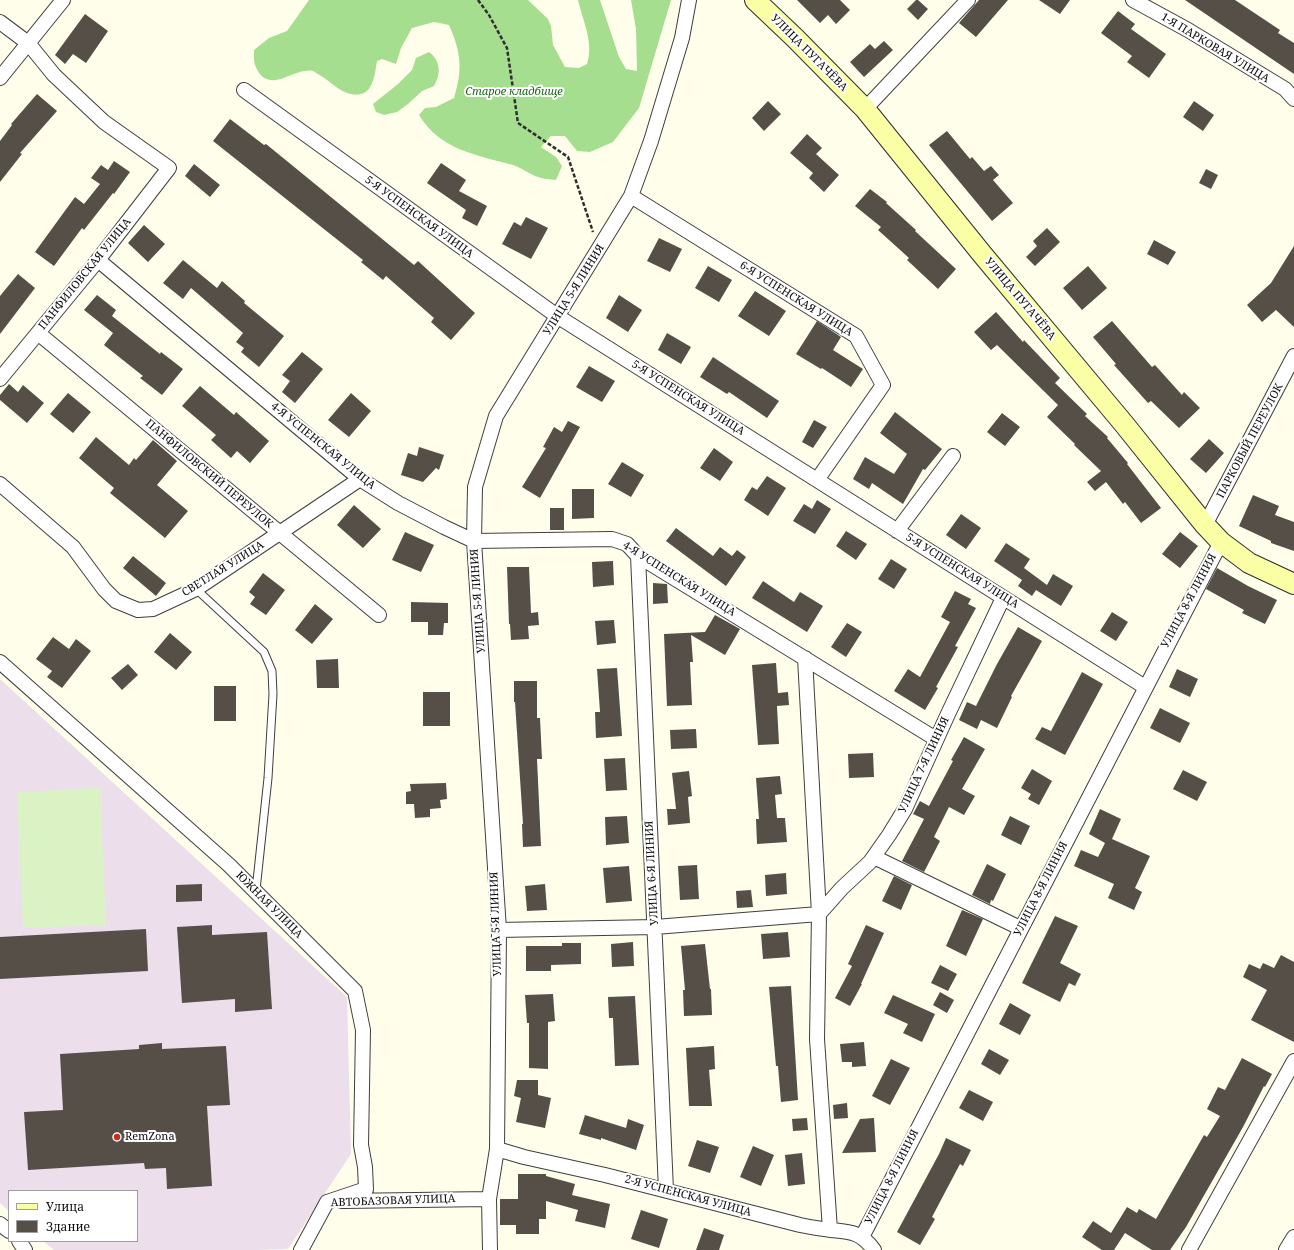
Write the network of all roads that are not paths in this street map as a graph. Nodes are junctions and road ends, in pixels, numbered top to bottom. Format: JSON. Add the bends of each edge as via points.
{"nodes":[{"id":1,"x":63,"y":0,"type":"edge"},
{"id":2,"x":689,"y":0,"type":"edge"},
{"id":3,"x":755,"y":0,"type":"edge"},
{"id":4,"x":968,"y":0,"type":"edge"},
{"id":5,"x":1133,"y":0,"type":"edge"},
{"id":6,"x":0,"y":22,"type":"edge"},
{"id":7,"x":28,"y":43,"type":"junction"},
{"id":8,"x":0,"y":78,"type":"edge"},
{"id":9,"x":244,"y":90,"type":"dead end"},
{"id":10,"x":1294,"y":99,"type":"edge"},
{"id":11,"x":865,"y":109,"type":"junction"},
{"id":12,"x":631,"y":196,"type":"junction"},
{"id":13,"x":98,"y":260,"type":"junction"},
{"id":14,"x":557,"y":316,"type":"junction"},
{"id":15,"x":38,"y":333,"type":"junction"},
{"id":16,"x":1294,"y":356,"type":"edge"},
{"id":17,"x":0,"y":379,"type":"edge"},
{"id":18,"x":953,"y":456,"type":"dead end"},
{"id":19,"x":360,"y":479,"type":"junction"},
{"id":20,"x":817,"y":480,"type":"junction"},
{"id":21,"x":0,"y":484,"type":"edge"},
{"id":22,"x":1205,"y":525,"type":"junction"},
{"id":23,"x":897,"y":531,"type":"junction"},
{"id":24,"x":280,"y":533,"type":"junction"},
{"id":25,"x":474,"y":541,"type":"junction"},
{"id":26,"x":1220,"y":542,"type":"junction"},
{"id":27,"x":638,"y":556,"type":"junction"},
{"id":28,"x":1294,"y":584,"type":"edge"},
{"id":29,"x":196,"y":589,"type":"junction"},
{"id":30,"x":1003,"y":598,"type":"junction"},
{"id":31,"x":378,"y":615,"type":"dead end"},
{"id":32,"x":805,"y":658,"type":"junction"},
{"id":33,"x":0,"y":662,"type":"edge"},
{"id":34,"x":1145,"y":687,"type":"junction"},
{"id":35,"x":936,"y":739,"type":"junction"},
{"id":36,"x":874,"y":857,"type":"junction"},
{"id":37,"x":256,"y":891,"type":"junction"},
{"id":38,"x":819,"y":914,"type":"junction"},
{"id":39,"x":654,"y":927,"type":"junction"},
{"id":40,"x":1020,"y":928,"type":"junction"},
{"id":41,"x":499,"y":930,"type":"junction"},
{"id":42,"x":1294,"y":1061,"type":"edge"},
{"id":43,"x":497,"y":1149,"type":"junction"},
{"id":44,"x":666,"y":1190,"type":"junction"},
{"id":45,"x":489,"y":1199,"type":"junction"},
{"id":46,"x":327,"y":1202,"type":"junction"},
{"id":47,"x":0,"y":1224,"type":"edge"},
{"id":48,"x":8,"y":1230,"type":"edge"},
{"id":49,"x":830,"y":1230,"type":"junction"},
{"id":50,"x":862,"y":1237,"type":"junction"},
{"id":51,"x":1294,"y":1237,"type":"edge"},
{"id":52,"x":301,"y":1250,"type":"edge"},
{"id":53,"x":490,"y":1250,"type":"edge"},
{"id":54,"x":874,"y":1250,"type":"edge"},
{"id":55,"x":1189,"y":1250,"type":"edge"},
{"id":56,"x":1286,"y":1250,"type":"edge"}],
"edges":[{"from":1,"to":7,"type":"street"},
{"from":2,"to":12,"type":"street","name":"УЛИЦА 5-Я ЛИНИЯ","via":[[682,38]]},
{"from":3,"to":11,"type":"street","name":"УЛИЦА ПУГАЧЁВА"},
{"from":4,"to":11,"type":"street"},
{"from":5,"to":10,"type":"street","name":"1-Я ПАРКОВАЯ УЛИЦА","via":[[1272,81],[1285,89]]},
{"from":6,"to":7,"type":"street"},
{"from":7,"to":8,"type":"street"},
{"from":7,"to":13,"type":"street","name":"ПАНФИЛОВСКАЯ УЛИЦА","via":[[54,75],[104,122],[169,168]]},
{"from":9,"to":14,"type":"street","name":"5-Я УСПЕНСКАЯ УЛИЦА"},
{"from":11,"to":22,"type":"street","name":"УЛИЦА ПУГАЧЁВА"},
{"from":12,"to":14,"type":"street","name":"УЛИЦА 5-Я ЛИНИЯ"},
{"from":12,"to":20,"type":"street","name":"6-Я УСПЕНСКАЯ УЛИЦА","via":[[856,336],[882,385]]},
{"from":13,"to":15,"type":"street","name":"ПАНФИЛОВСКАЯ УЛИЦА"},
{"from":13,"to":19,"type":"street","name":"4-Я УСПЕНСКАЯ УЛИЦА"},
{"from":14,"to":20,"type":"street","name":"5-Я УСПЕНСКАЯ УЛИЦА"},
{"from":14,"to":25,"type":"street","name":"УЛИЦА 5-Я ЛИНИЯ","via":[[496,416],[475,486]]},
{"from":15,"to":17,"type":"street","name":"ПАНФИЛОВСКАЯ УЛИЦА"},
{"from":15,"to":24,"type":"street","name":"ПАНФИЛОВСКИЙ ПЕРЕУЛОК"},
{"from":16,"to":22,"type":"street","name":"ПАРКОВЫЙ ПЕРЕУЛОК"},
{"from":18,"to":23,"type":"street"},
{"from":19,"to":24,"type":"street","name":"СВЕТЛАЯ УЛИЦА"},
{"from":19,"to":25,"type":"street","name":"4-Я УСПЕНСКАЯ УЛИЦА","via":[[398,503]]},
{"from":20,"to":23,"type":"street","name":"5-Я УСПЕНСКАЯ УЛИЦА"},
{"from":21,"to":29,"type":"street","name":"СВЕТЛАЯ УЛИЦА","via":[[73,547],[116,601],[138,610],[153,608]]},
{"from":22,"to":26,"type":"street","name":"УЛИЦА ПУГАЧЁВА"},
{"from":23,"to":30,"type":"street","name":"5-Я УСПЕНСКАЯ УЛИЦА"},
{"from":24,"to":29,"type":"street","name":"СВЕТЛАЯ УЛИЦА"},
{"from":24,"to":31,"type":"street","name":"ПАНФИЛОВСКИЙ ПЕРЕУЛОК"},
{"from":25,"to":27,"type":"street","name":"4-Я УСПЕНСКАЯ УЛИЦА","via":[[612,540],[627,544]]},
{"from":25,"to":41,"type":"street","name":"УЛИЦА 5-Я ЛИНИЯ"},
{"from":26,"to":28,"type":"street","name":"УЛИЦА ПУГАЧЁВА","via":[[1249,562]]},
{"from":26,"to":34,"type":"street","name":"УЛИЦА 8-Я ЛИНИЯ"},
{"from":27,"to":32,"type":"street","name":"4-Я УСПЕНСКАЯ УЛИЦА"},
{"from":27,"to":39,"type":"street","name":"УЛИЦА 6-Я ЛИНИЯ"},
{"from":29,"to":37,"type":"lane","via":[[264,652],[272,671],[268,778]]},
{"from":30,"to":34,"type":"street","name":"5-Я УСПЕНСКАЯ УЛИЦА"},
{"from":30,"to":35,"type":"street","name":"УЛИЦА 7-Я ЛИНИЯ"},
{"from":32,"to":35,"type":"street","name":"4-Я УСПЕНСКАЯ УЛИЦА"},
{"from":32,"to":38,"type":"street"},
{"from":33,"to":37,"type":"street","name":"ЮЖНАЯ УЛИЦА","via":[[229,864]]},
{"from":34,"to":40,"type":"street","name":"УЛИЦА 8-Я ЛИНИЯ"},
{"from":35,"to":36,"type":"street","name":"УЛИЦА 7-Я ЛИНИЯ","via":[[904,808]]},
{"from":36,"to":38,"type":"street","name":"УЛИЦА 7-Я ЛИНИЯ"},
{"from":36,"to":40,"type":"street"},
{"from":37,"to":46,"type":"street","name":"ЮЖНАЯ УЛИЦА","via":[[355,991],[363,1030],[360,1145],[366,1189]]},
{"from":38,"to":39,"type":"street"},
{"from":38,"to":49,"type":"street","via":[[817,1039]]},
{"from":39,"to":41,"type":"street"},
{"from":39,"to":44,"type":"street","name":"УЛИЦА 6-Я ЛИНИЯ"},
{"from":40,"to":50,"type":"street","name":"УЛИЦА 8-Я ЛИНИЯ"},
{"from":41,"to":43,"type":"street","name":"УЛИЦА 5-Я ЛИНИЯ"},
{"from":42,"to":55,"type":"street"},
{"from":43,"to":44,"type":"street","name":"2-Я УСПЕНСКАЯ УЛИЦА"},
{"from":43,"to":45,"type":"street","name":"УЛИЦА 5-Я ЛИНИЯ"},
{"from":44,"to":49,"type":"street","name":"2-Я УСПЕНСКАЯ УЛИЦА","via":[[800,1225]]},
{"from":45,"to":46,"type":"street","name":"АВТОБАЗОВАЯ УЛИЦА"},
{"from":45,"to":53,"type":"street","name":"УЛИЦА 5-Я ЛИНИЯ"},
{"from":46,"to":52,"type":"street","name":"АВТОБАЗОВАЯ УЛИЦА"},
{"from":47,"to":48,"type":"street"},
{"from":49,"to":50,"type":"street","name":"2-Я УСПЕНСКАЯ УЛИЦА","via":[[849,1231]]},
{"from":50,"to":54,"type":"street","name":"2-Я УСПЕНСКАЯ УЛИЦА"},
{"from":51,"to":56,"type":"street"}]}
